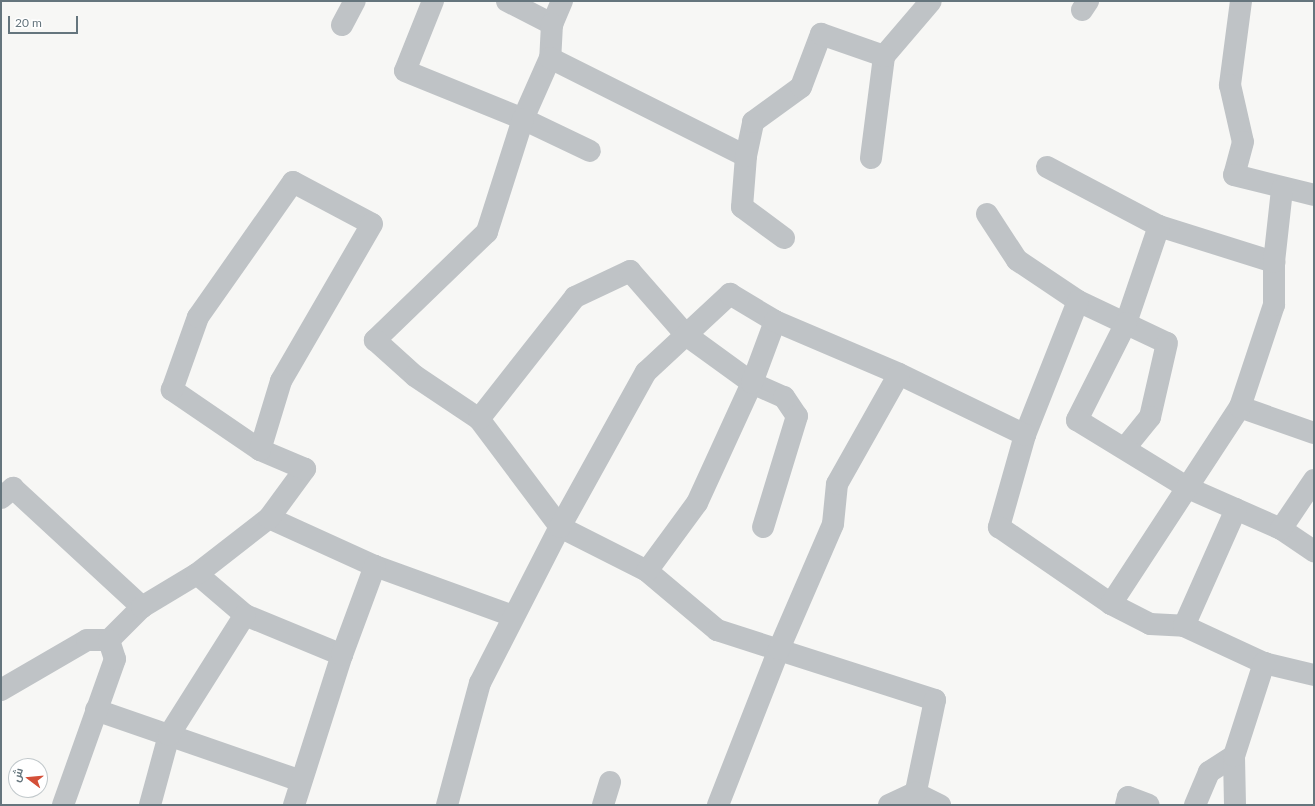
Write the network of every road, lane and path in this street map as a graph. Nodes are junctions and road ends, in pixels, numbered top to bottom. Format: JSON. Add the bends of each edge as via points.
{"nodes":[{"id":1,"x":354,"y":1,"type":"edge"},
{"id":2,"x":433,"y":1,"type":"edge"},
{"id":3,"x":507,"y":1,"type":"edge"},
{"id":4,"x":562,"y":1,"type":"edge"},
{"id":5,"x":931,"y":1,"type":"edge"},
{"id":6,"x":1242,"y":1,"type":"edge"},
{"id":7,"x":552,"y":24,"type":"junction"},
{"id":8,"x":342,"y":25,"type":"dead end"},
{"id":9,"x":884,"y":56,"type":"junction"},
{"id":10,"x":550,"y":58,"type":"junction"},
{"id":11,"x":523,"y":119,"type":"junction"},
{"id":12,"x":590,"y":151,"type":"dead end"},
{"id":13,"x":746,"y":156,"type":"junction"},
{"id":14,"x":871,"y":158,"type":"dead end"},
{"id":15,"x":1047,"y":167,"type":"dead end"},
{"id":16,"x":1282,"y":189,"type":"junction"},
{"id":17,"x":1314,"y":195,"type":"edge"},
{"id":18,"x":987,"y":214,"type":"dead end"},
{"id":19,"x":1159,"y":226,"type":"junction"},
{"id":20,"x":784,"y":238,"type":"dead end"},
{"id":21,"x":1274,"y":262,"type":"junction"},
{"id":22,"x":1078,"y":301,"type":"junction"},
{"id":23,"x":775,"y":321,"type":"junction"},
{"id":24,"x":1126,"y":323,"type":"junction"},
{"id":25,"x":686,"y":335,"type":"junction"},
{"id":26,"x":899,"y":374,"type":"junction"},
{"id":27,"x":752,"y":383,"type":"junction"},
{"id":28,"x":1240,"y":407,"type":"junction"},
{"id":29,"x":479,"y":419,"type":"junction"},
{"id":30,"x":1314,"y":433,"type":"edge"},
{"id":31,"x":1025,"y":435,"type":"junction"},
{"id":32,"x":1125,"y":448,"type":"junction"},
{"id":33,"x":260,"y":450,"type":"junction"},
{"id":34,"x":1314,"y":480,"type":"edge"},
{"id":35,"x":1188,"y":488,"type":"junction"},
{"id":36,"x":1,"y":498,"type":"edge"},
{"id":37,"x":1236,"y":509,"type":"junction"},
{"id":38,"x":269,"y":518,"type":"junction"},
{"id":39,"x":560,"y":527,"type":"junction"},
{"id":40,"x":763,"y":527,"type":"dead end"},
{"id":41,"x":1281,"y":529,"type":"junction"},
{"id":42,"x":1314,"y":551,"type":"edge"},
{"id":43,"x":375,"y":566,"type":"junction"},
{"id":44,"x":647,"y":571,"type":"junction"},
{"id":45,"x":197,"y":574,"type":"junction"},
{"id":46,"x":1111,"y":604,"type":"junction"},
{"id":47,"x":142,"y":607,"type":"junction"},
{"id":48,"x":245,"y":615,"type":"junction"},
{"id":49,"x":513,"y":616,"type":"junction"},
{"id":50,"x":1184,"y":626,"type":"junction"},
{"id":51,"x":109,"y":640,"type":"junction"},
{"id":52,"x":779,"y":649,"type":"junction"},
{"id":53,"x":342,"y":655,"type":"junction"},
{"id":54,"x":1264,"y":663,"type":"junction"},
{"id":55,"x":1314,"y":675,"type":"edge"},
{"id":56,"x":1,"y":690,"type":"edge"},
{"id":57,"x":96,"y":710,"type":"junction"},
{"id":58,"x":169,"y":735,"type":"junction"},
{"id":59,"x":1234,"y":756,"type":"junction"},
{"id":60,"x":301,"y":781,"type":"junction"},
{"id":61,"x":610,"y":782,"type":"dead end"},
{"id":62,"x":914,"y":799,"type":"edge"},
{"id":63,"x":63,"y":805,"type":"edge"},
{"id":64,"x":150,"y":805,"type":"edge"},
{"id":65,"x":294,"y":805,"type":"edge"},
{"id":66,"x":447,"y":805,"type":"edge"},
{"id":67,"x":603,"y":805,"type":"edge"},
{"id":68,"x":718,"y":805,"type":"edge"},
{"id":69,"x":889,"y":805,"type":"edge"},
{"id":70,"x":940,"y":805,"type":"edge"},
{"id":71,"x":1126,"y":805,"type":"edge"},
{"id":72,"x":1149,"y":805,"type":"edge"},
{"id":73,"x":1195,"y":805,"type":"edge"},
{"id":74,"x":1235,"y":805,"type":"edge"}],
"edges":[{"from":1,"to":8,"type":"street"},
{"from":2,"to":11,"type":"street","via":[[405,71]]},
{"from":3,"to":7,"type":"street"},
{"from":4,"to":7,"type":"street"},
{"from":5,"to":9,"type":"street"},
{"from":6,"to":16,"type":"street","via":[[1230,85],[1243,142],[1234,176]]},
{"from":7,"to":10,"type":"street"},
{"from":9,"to":13,"type":"street","via":[[821,34],[800,87],[753,122]]},
{"from":9,"to":14,"type":"street"},
{"from":10,"to":11,"type":"street"},
{"from":10,"to":13,"type":"street"},
{"from":11,"to":12,"type":"street"},
{"from":11,"to":29,"type":"street","via":[[487,232],[375,340],[415,376]]},
{"from":13,"to":20,"type":"street","via":[[742,207]]},
{"from":15,"to":19,"type":"street"},
{"from":16,"to":17,"type":"street"},
{"from":16,"to":21,"type":"street"},
{"from":18,"to":22,"type":"street","via":[[1017,260]]},
{"from":19,"to":21,"type":"street"},
{"from":19,"to":24,"type":"street"},
{"from":21,"to":28,"type":"street","via":[[1274,305]]},
{"from":22,"to":24,"type":"street"},
{"from":22,"to":31,"type":"street"},
{"from":23,"to":25,"type":"street","via":[[730,294]]},
{"from":23,"to":26,"type":"street"},
{"from":23,"to":27,"type":"street"},
{"from":24,"to":32,"type":"street","via":[[1167,343],[1150,417]]},
{"from":24,"to":32,"type":"street","via":[[1077,420]]},
{"from":25,"to":27,"type":"street"},
{"from":25,"to":29,"type":"street","via":[[630,272],[575,297]]},
{"from":25,"to":39,"type":"street","via":[[646,372]]},
{"from":26,"to":31,"type":"street"},
{"from":26,"to":52,"type":"street","via":[[837,484],[833,524]]},
{"from":27,"to":40,"type":"street","via":[[784,397],[797,416]]},
{"from":27,"to":44,"type":"street","via":[[697,504]]},
{"from":28,"to":30,"type":"street"},
{"from":28,"to":35,"type":"street"},
{"from":29,"to":39,"type":"street"},
{"from":31,"to":46,"type":"street","via":[[998,527]]},
{"from":32,"to":35,"type":"street"},
{"from":33,"to":33,"type":"street","via":[[281,381],[372,224],[293,182],[198,317],[172,390]]},
{"from":33,"to":38,"type":"street","via":[[305,469]]},
{"from":34,"to":41,"type":"street"},
{"from":35,"to":37,"type":"street"},
{"from":35,"to":46,"type":"street"},
{"from":36,"to":47,"type":"street","via":[[13,488]]},
{"from":37,"to":41,"type":"street"},
{"from":37,"to":50,"type":"street"},
{"from":38,"to":43,"type":"street"},
{"from":38,"to":45,"type":"street"},
{"from":39,"to":44,"type":"street"},
{"from":39,"to":49,"type":"street"},
{"from":41,"to":42,"type":"street"},
{"from":43,"to":49,"type":"street"},
{"from":43,"to":53,"type":"street"},
{"from":44,"to":52,"type":"street","via":[[717,630]]},
{"from":45,"to":47,"type":"street"},
{"from":45,"to":48,"type":"street"},
{"from":46,"to":50,"type":"street","via":[[1150,624]]},
{"from":47,"to":51,"type":"street"},
{"from":48,"to":53,"type":"street"},
{"from":48,"to":58,"type":"street"},
{"from":49,"to":66,"type":"street","via":[[480,683]]},
{"from":50,"to":54,"type":"street"},
{"from":51,"to":56,"type":"street","via":[[87,640]]},
{"from":51,"to":57,"type":"street","via":[[114,659]]},
{"from":52,"to":62,"type":"street","via":[[935,700]]},
{"from":52,"to":68,"type":"street"},
{"from":53,"to":60,"type":"street"},
{"from":54,"to":55,"type":"street"},
{"from":54,"to":59,"type":"street"},
{"from":57,"to":58,"type":"street"},
{"from":57,"to":63,"type":"street"},
{"from":58,"to":60,"type":"street"},
{"from":58,"to":64,"type":"street"},
{"from":59,"to":73,"type":"street","via":[[1209,772]]},
{"from":59,"to":74,"type":"street"},
{"from":60,"to":65,"type":"street"},
{"from":61,"to":67,"type":"street"},
{"from":62,"to":69,"type":"street"},
{"from":62,"to":70,"type":"street"},
{"from":71,"to":72,"type":"street","via":[[1128,797]]}]}
